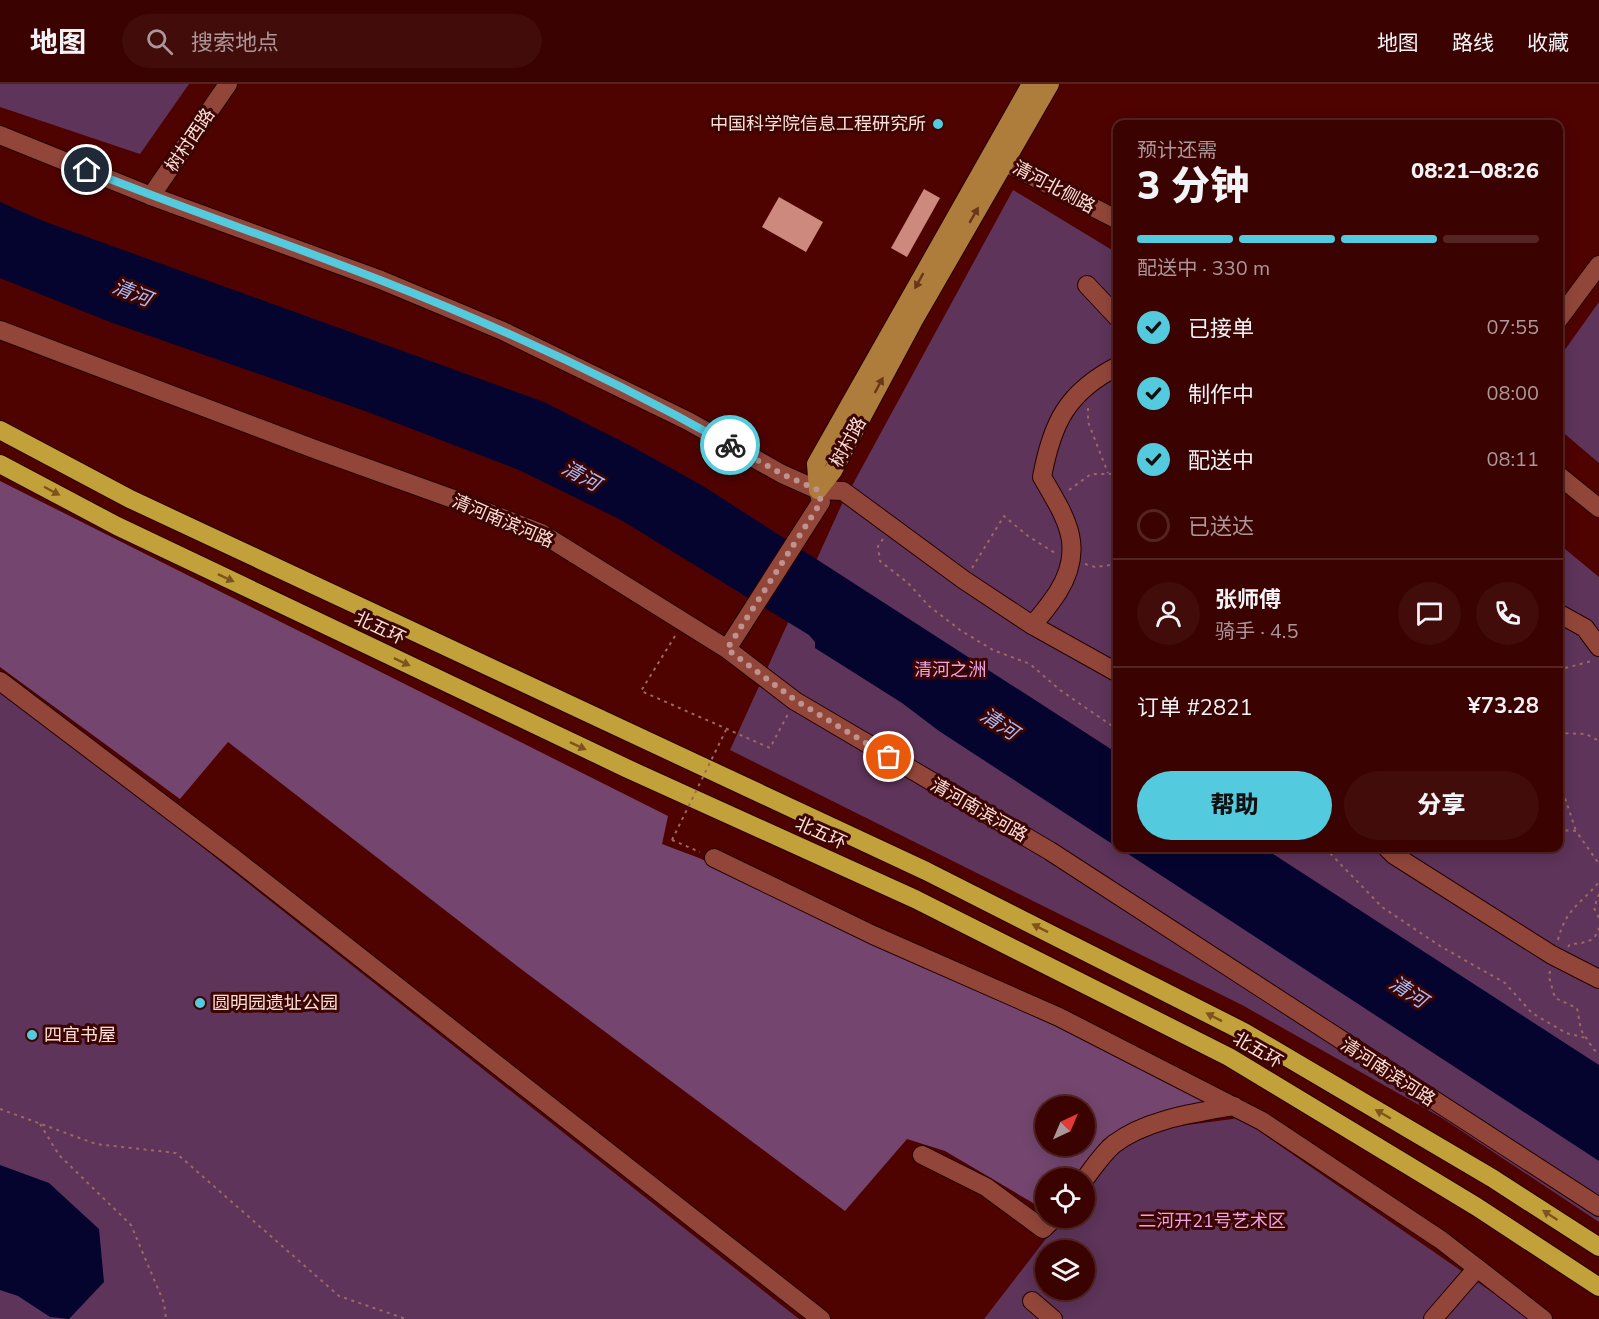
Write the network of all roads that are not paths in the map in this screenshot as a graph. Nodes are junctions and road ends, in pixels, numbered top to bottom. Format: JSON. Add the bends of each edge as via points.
{"nodes":[{"id":1,"x":228,"y":84,"type":"edge"},
{"id":2,"x":1031,"y":84,"type":"edge"},
{"id":3,"x":1050,"y":84,"type":"edge"},
{"id":4,"x":0,"y":135,"type":"edge"},
{"id":5,"x":998,"y":158,"type":"junction"},
{"id":6,"x":151,"y":196,"type":"junction"},
{"id":7,"x":1113,"y":217,"type":"edge"},
{"id":8,"x":1599,"y":265,"type":"edge"},
{"id":9,"x":1087,"y":285,"type":"dead end"},
{"id":10,"x":1113,"y":313,"type":"edge"},
{"id":11,"x":1563,"y":313,"type":"edge"},
{"id":12,"x":0,"y":330,"type":"edge"},
{"id":13,"x":1113,"y":369,"type":"edge"},
{"id":14,"x":0,"y":430,"type":"edge"},
{"id":15,"x":0,"y":464,"type":"edge"},
{"id":16,"x":1563,"y":480,"type":"edge"},
{"id":17,"x":818,"y":490,"type":"junction"},
{"id":18,"x":1599,"y":508,"type":"edge"},
{"id":19,"x":1563,"y":616,"type":"edge"},
{"id":20,"x":1032,"y":625,"type":"junction"},
{"id":21,"x":1599,"y":647,"type":"edge"},
{"id":22,"x":727,"y":649,"type":"junction"},
{"id":23,"x":1113,"y":670,"type":"edge"},
{"id":24,"x":0,"y":681,"type":"edge"},
{"id":25,"x":1391,"y":852,"type":"edge"},
{"id":26,"x":714,"y":858,"type":"road end"},
{"id":27,"x":1599,"y":979,"type":"edge"},
{"id":28,"x":1234,"y":1106,"type":"junction"},
{"id":29,"x":922,"y":1155,"type":"dead end"},
{"id":30,"x":1093,"y":1168,"type":"edge"},
{"id":31,"x":1477,"y":1207,"type":"junction"},
{"id":32,"x":1599,"y":1207,"type":"edge"},
{"id":33,"x":1035,"y":1223,"type":"edge"},
{"id":34,"x":1599,"y":1247,"type":"edge"},
{"id":35,"x":1477,"y":1268,"type":"junction"},
{"id":36,"x":1599,"y":1287,"type":"edge"},
{"id":37,"x":1599,"y":1300,"type":"edge"},
{"id":38,"x":1032,"y":1301,"type":"dead end"},
{"id":39,"x":821,"y":1319,"type":"edge"},
{"id":40,"x":1053,"y":1319,"type":"edge"},
{"id":41,"x":1433,"y":1319,"type":"edge"},
{"id":42,"x":1543,"y":1319,"type":"edge"}],
"edges":[{"from":1,"to":6,"type":"street","name":"树村西路"},
{"from":2,"to":5,"type":"main road","name":"树村路"},
{"from":3,"to":5,"type":"main road","name":"树村路"},
{"from":4,"to":6,"type":"street"},
{"from":5,"to":7,"type":"street","name":"清河北侧路"},
{"from":5,"to":17,"type":"main road","name":"树村路","via":[[833,471]]},
{"from":6,"to":17,"type":"street","via":[[381,280],[503,331],[688,421]]},
{"from":8,"to":11,"type":"street"},
{"from":9,"to":10,"type":"street"},
{"from":12,"to":22,"type":"street","name":"清河南滨河路","via":[[541,533]]},
{"from":13,"to":20,"type":"street","via":[[1099,376],[1064,410],[1048,443],[1042,477],[1057,501],[1073,555],[1065,579]]},
{"from":34,"to":14,"type":"highway","name":"北五环","one_way":true,"via":[[1492,1178],[1244,1032],[926,870],[130,499]]},
{"from":15,"to":31,"type":"highway","name":"北五环","one_way":true,"via":[[117,526],[582,748],[915,899],[1229,1057]]},
{"from":16,"to":18,"type":"street"},
{"from":17,"to":20,"type":"street","via":[[843,490]]},
{"from":17,"to":22,"type":"street","via":[[821,502],[812,518]]},
{"from":19,"to":21,"type":"street","via":[[1585,628]]},
{"from":20,"to":23,"type":"street"},
{"from":22,"to":32,"type":"street","name":"清河南滨河路","via":[[795,700],[1050,852]]},
{"from":24,"to":39,"type":"street","via":[[231,856]]},
{"from":25,"to":27,"type":"street","via":[[1558,958]]},
{"from":26,"to":28,"type":"street","via":[[873,935],[1059,1017]]},
{"from":28,"to":30,"type":"street","via":[[1144,1128],[1116,1143]]},
{"from":28,"to":35,"type":"street","via":[[1262,1120],[1442,1240]]},
{"from":29,"to":33,"type":"street","via":[[986,1187]]},
{"from":31,"to":36,"type":"highway","name":"北五环"},
{"from":31,"to":37,"type":"highway"},
{"from":35,"to":41,"type":"street"},
{"from":35,"to":42,"type":"street"},
{"from":38,"to":40,"type":"street"}]}
